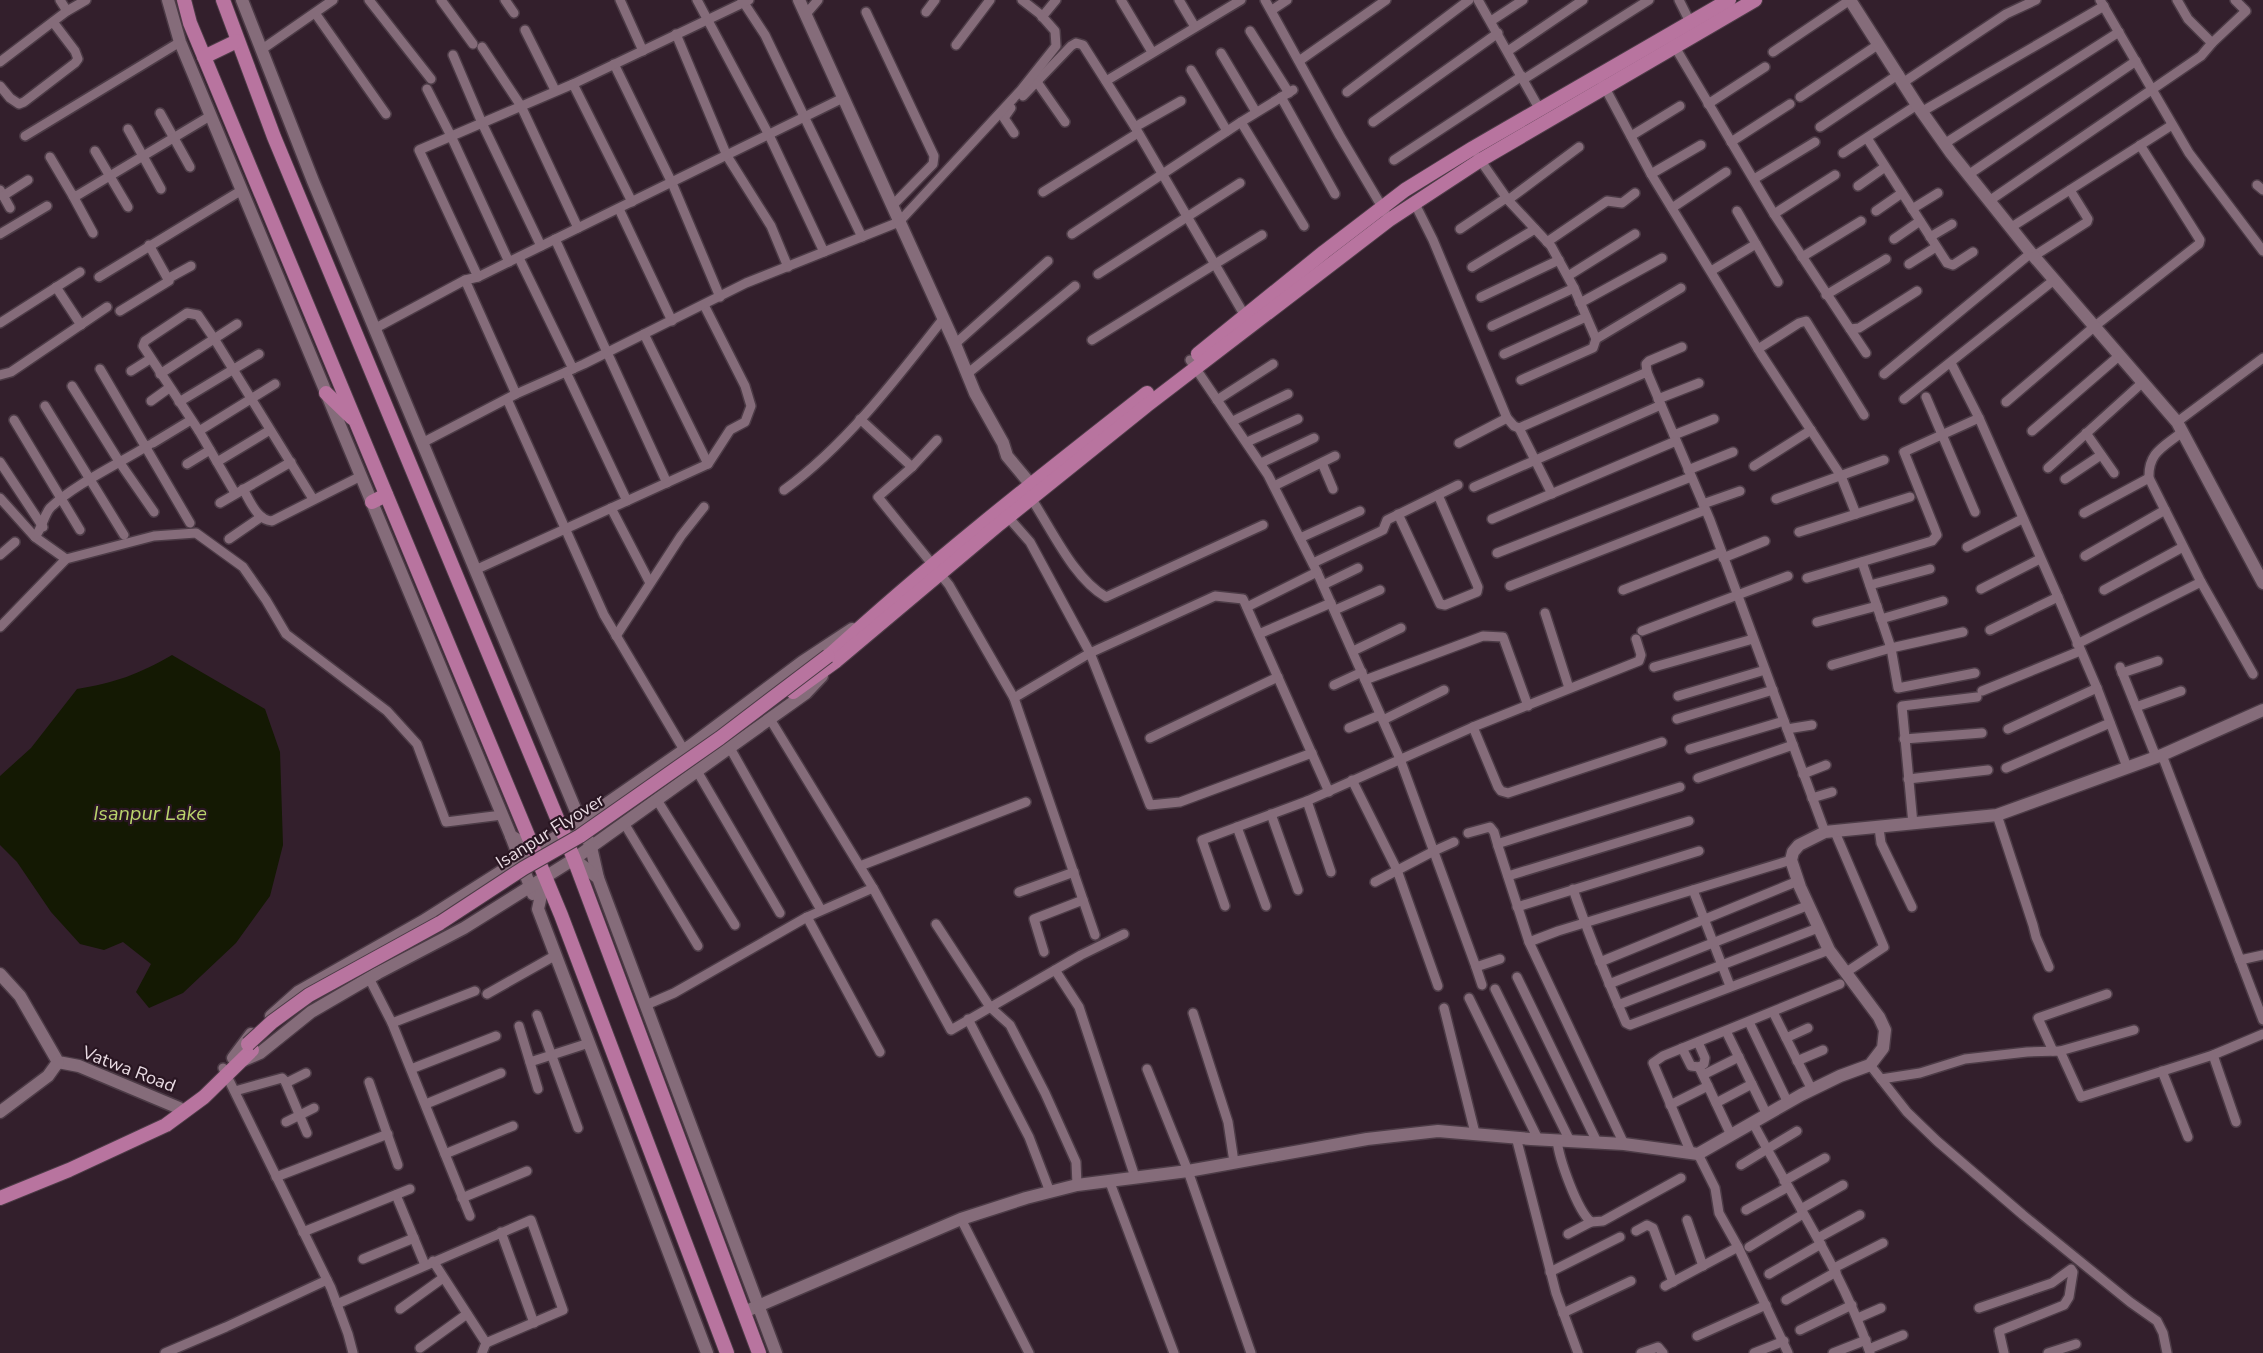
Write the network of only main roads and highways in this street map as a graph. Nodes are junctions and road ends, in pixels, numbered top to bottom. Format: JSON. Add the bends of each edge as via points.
{"nodes":[{"id":1,"x":184,"y":0,"type":"edge"},
{"id":2,"x":224,"y":0,"type":"edge"},
{"id":3,"x":1729,"y":0,"type":"edge"},
{"id":4,"x":1755,"y":0,"type":"edge"},
{"id":5,"x":237,"y":41,"type":"junction"},
{"id":6,"x":1671,"y":41,"type":"junction"},
{"id":7,"x":204,"y":57,"type":"junction"},
{"id":8,"x":1602,"y":82,"type":"junction"},
{"id":9,"x":1386,"y":214,"type":"junction"},
{"id":10,"x":1193,"y":364,"type":"junction"},
{"id":11,"x":326,"y":393,"type":"road end"},
{"id":12,"x":356,"y":422,"type":"junction"},
{"id":13,"x":1036,"y":489,"type":"junction"},
{"id":14,"x":386,"y":495,"type":"junction"},
{"id":15,"x":372,"y":502,"type":"road end"},
{"id":16,"x":936,"y":570,"type":"junction"},
{"id":17,"x":832,"y":659,"type":"junction"},
{"id":18,"x":250,"y":1047,"type":"junction"},
{"id":19,"x":181,"y":1110,"type":"junction"},
{"id":20,"x":0,"y":1193,"type":"edge"},
{"id":21,"x":0,"y":1198,"type":"edge"},
{"id":22,"x":722,"y":1349,"type":"edge"},
{"id":23,"x":759,"y":1353,"type":"edge"}],
"edges":[{"from":1,"to":7,"type":"main road"},
{"from":2,"to":5,"type":"main road"},
{"from":3,"to":6,"type":"main road","via":[[1690,22]]},
{"from":4,"to":6,"type":"main road"},
{"from":5,"to":7,"type":"main road"},
{"from":5,"to":23,"type":"main road","via":[[574,859]]},
{"from":6,"to":8,"type":"main road"},
{"from":7,"to":12,"type":"main road"},
{"from":8,"to":9,"type":"main road","via":[[1414,202]]},
{"from":8,"to":9,"type":"main road","via":[[1540,110],[1473,148],[1405,190]]},
{"from":9,"to":10,"type":"main road"},
{"from":9,"to":10,"type":"main road","via":[[1324,252]]},
{"from":10,"to":13,"type":"main road"},
{"from":11,"to":12,"type":"main road"},
{"from":12,"to":14,"type":"main road"},
{"from":13,"to":16,"type":"main road"},
{"from":13,"to":16,"type":"main road","via":[[1008,517]]},
{"from":14,"to":15,"type":"main road"},
{"from":14,"to":22,"type":"main road","via":[[545,877]]},
{"from":16,"to":17,"type":"main road"},
{"from":16,"to":17,"type":"main road","name":"Isanpur Flyover","via":[[873,615]]},
{"from":17,"to":18,"type":"main road","name":"Isanpur Flyover","via":[[724,743],[583,842],[443,928],[313,1000]]},
{"from":17,"to":18,"type":"main road","name":"Isanpur Flyover","bridge":true,"via":[[580,836],[440,923],[309,995],[272,1022]]},
{"from":18,"to":19,"type":"main road","name":"Isanpur Flyover"},
{"from":19,"to":20,"type":"main road","via":[[125,1139]]},
{"from":19,"to":21,"type":"main road","via":[[166,1125],[127,1144]]}]}
